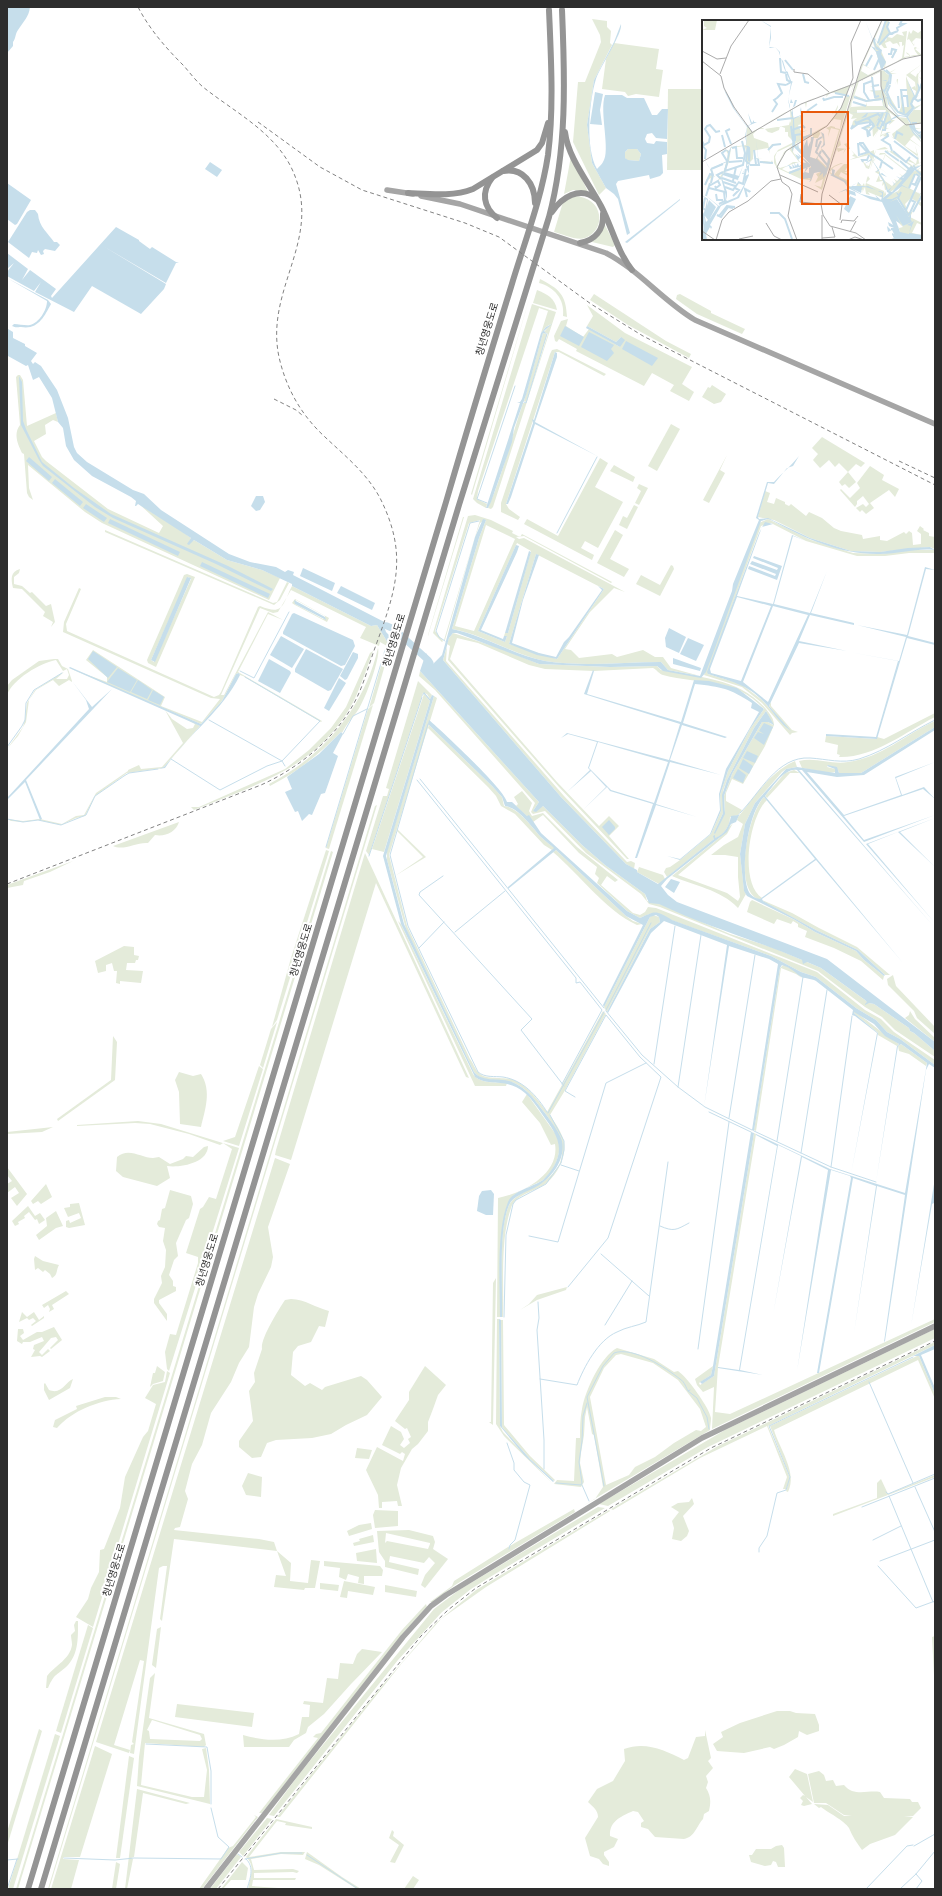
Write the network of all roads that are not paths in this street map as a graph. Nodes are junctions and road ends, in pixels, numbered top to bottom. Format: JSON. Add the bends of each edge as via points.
{"nodes":[{"id":1,"x":549,"y":8,"type":"edge"},
{"id":2,"x":562,"y":9,"type":"edge"},
{"id":3,"x":550,"y":113,"type":"junction"},
{"id":4,"x":564,"y":114,"type":"junction"},
{"id":5,"x":498,"y":173,"type":"junction"},
{"id":6,"x":387,"y":190,"type":"dead end"},
{"id":7,"x":408,"y":193,"type":"junction"},
{"id":8,"x":601,"y":207,"type":"junction"},
{"id":9,"x":535,"y":214,"type":"junction"},
{"id":10,"x":549,"y":217,"type":"junction"},
{"id":11,"x":497,"y":218,"type":"junction"},
{"id":12,"x":580,"y":242,"type":"junction"},
{"id":13,"x":632,"y":270,"type":"junction"},
{"id":14,"x":935,"y":424,"type":"edge"},
{"id":15,"x":935,"y":1326,"type":"edge"},
{"id":16,"x":28,"y":1889,"type":"edge"},
{"id":17,"x":41,"y":1889,"type":"edge"},
{"id":18,"x":206,"y":1889,"type":"edge"}],
"edges":[{"from":1,"to":3,"type":"highway","name":"청년영웅도로"},
{"from":2,"to":4,"type":"highway"},
{"from":3,"to":5,"type":"highway","via":[[542,143],[537,150]]},
{"from":3,"to":9,"type":"highway","name":"청년영웅도로","via":[[548,156]]},
{"from":4,"to":8,"type":"highway","via":[[569,149]]},
{"from":4,"to":10,"type":"highway","via":[[559,172]]},
{"from":5,"to":7,"type":"highway","via":[[465,192]]},
{"from":5,"to":9,"type":"highway","via":[[514,171],[527,179],[535,195]]},
{"from":5,"to":11,"type":"highway","via":[[490,181],[484,196],[486,206]]},
{"from":6,"to":7,"type":"main road"},
{"from":7,"to":11,"type":"main road","via":[[460,204]]},
{"from":8,"to":10,"type":"highway","via":[[589,194],[573,194],[558,205]]},
{"from":8,"to":12,"type":"highway","via":[[603,221],[600,230],[590,240]]},
{"from":8,"to":13,"type":"highway","via":[[619,250]]},
{"from":9,"to":16,"type":"highway","name":"청년영웅도로","via":[[511,285]]},
{"from":10,"to":17,"type":"highway","via":[[459,505]]},
{"from":11,"to":12,"type":"main road"},
{"from":12,"to":13,"type":"main road","via":[[606,253]]},
{"from":13,"to":14,"type":"main road","via":[[669,302],[695,320]]},
{"from":15,"to":18,"type":"main road","via":[[702,1438],[431,1606],[403,1637]]}]}
